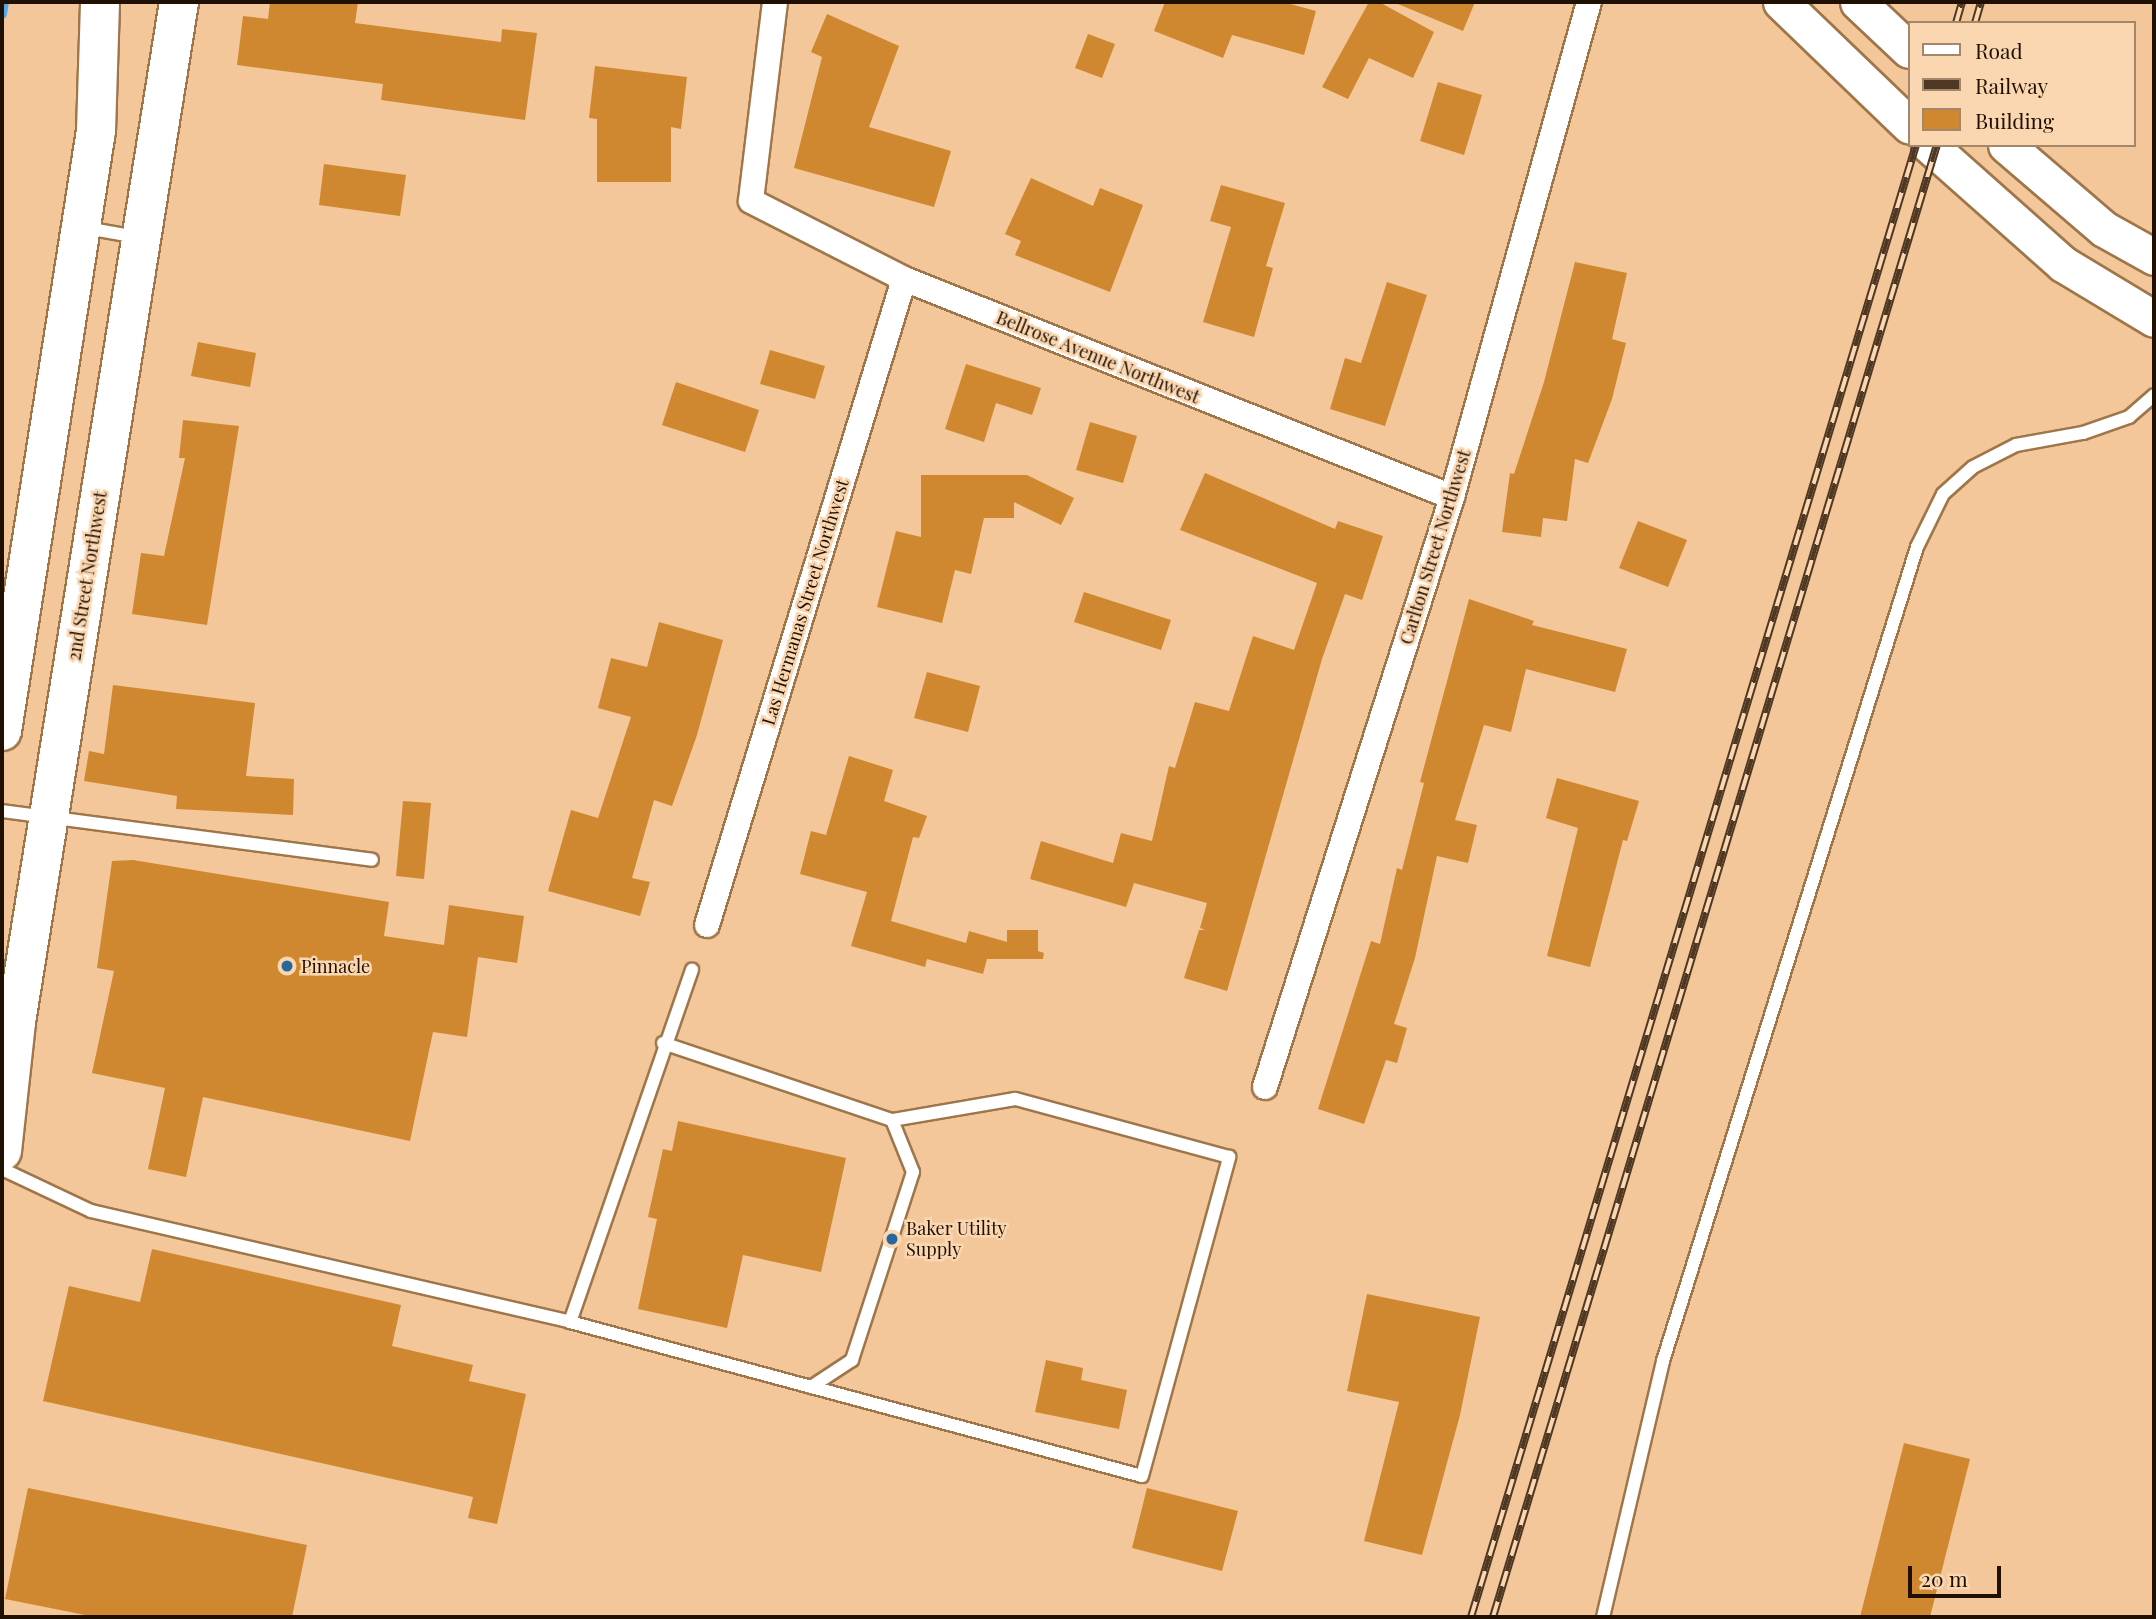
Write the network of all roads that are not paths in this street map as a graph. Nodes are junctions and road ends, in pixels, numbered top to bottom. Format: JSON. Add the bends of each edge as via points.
{"nodes":[{"id":1,"x":100,"y":2,"type":"edge"},
{"id":2,"x":179,"y":2,"type":"edge"},
{"id":3,"x":775,"y":2,"type":"edge"},
{"id":4,"x":1589,"y":2,"type":"edge"},
{"id":5,"x":1780,"y":2,"type":"edge"},
{"id":6,"x":1858,"y":2,"type":"edge"},
{"id":7,"x":1908,"y":49,"type":"edge"},
{"id":8,"x":1908,"y":124,"type":"edge"},
{"id":9,"x":1931,"y":147,"type":"edge"},
{"id":10,"x":2008,"y":147,"type":"edge"},
{"id":11,"x":81,"y":228,"type":"junction"},
{"id":12,"x":138,"y":237,"type":"junction"},
{"id":13,"x":2154,"y":257,"type":"edge"},
{"id":14,"x":904,"y":279,"type":"junction"},
{"id":15,"x":2154,"y":319,"type":"edge"},
{"id":16,"x":2154,"y":396,"type":"edge"},
{"id":17,"x":1452,"y":497,"type":"junction"},
{"id":18,"x":2,"y":731,"type":"edge"},
{"id":19,"x":2,"y":811,"type":"edge"},
{"id":20,"x":51,"y":820,"type":"junction"},
{"id":21,"x":372,"y":860,"type":"dead end"},
{"id":22,"x":707,"y":925,"type":"dead end"},
{"id":23,"x":692,"y":969,"type":"dead end"},
{"id":24,"x":663,"y":1043,"type":"junction"},
{"id":25,"x":1265,"y":1087,"type":"dead end"},
{"id":26,"x":892,"y":1120,"type":"junction"},
{"id":27,"x":2,"y":1151,"type":"edge"},
{"id":28,"x":2,"y":1169,"type":"edge"},
{"id":29,"x":570,"y":1322,"type":"junction"},
{"id":30,"x":811,"y":1387,"type":"junction"},
{"id":31,"x":1603,"y":1617,"type":"edge"}],
"edges":[{"from":1,"to":11,"type":"main road","via":[[96,131]]},
{"from":2,"to":12,"type":"main road","name":"2nd Street Northwest"},
{"from":3,"to":14,"type":"street","name":"Bellrose Avenue Northwest","via":[[751,201]]},
{"from":4,"to":17,"type":"street","name":"Carlton Street Northwest"},
{"from":5,"to":8,"type":"main road"},
{"from":6,"to":7,"type":"main road"},
{"from":9,"to":15,"type":"main road","via":[[2063,264]]},
{"from":10,"to":13,"type":"main road","via":[[2104,229]]},
{"from":11,"to":12,"type":"lane"},
{"from":11,"to":18,"type":"main road"},
{"from":12,"to":20,"type":"main road","name":"2nd Street Northwest"},
{"from":14,"to":17,"type":"street","name":"Bellrose Avenue Northwest"},
{"from":14,"to":22,"type":"street","name":"Las Hermanas Street Northwest"},
{"from":16,"to":31,"type":"lane","via":[[2129,417],[2083,433],[2016,445],[1973,467],[1942,494],[1917,547],[1663,1361]]},
{"from":17,"to":25,"type":"street","name":"Carlton Street Northwest"},
{"from":19,"to":20,"type":"lane"},
{"from":20,"to":21,"type":"lane"},
{"from":20,"to":27,"type":"main road","name":"2nd Street Northwest","via":[[16,1023]]},
{"from":23,"to":24,"type":"lane"},
{"from":24,"to":26,"type":"lane"},
{"from":24,"to":29,"type":"lane"},
{"from":26,"to":30,"type":"lane","via":[[913,1172],[852,1360]]},
{"from":26,"to":30,"type":"lane","via":[[1015,1100],[1229,1157],[1142,1476]]},
{"from":28,"to":29,"type":"lane","via":[[91,1211]]},
{"from":29,"to":30,"type":"lane"}]}
